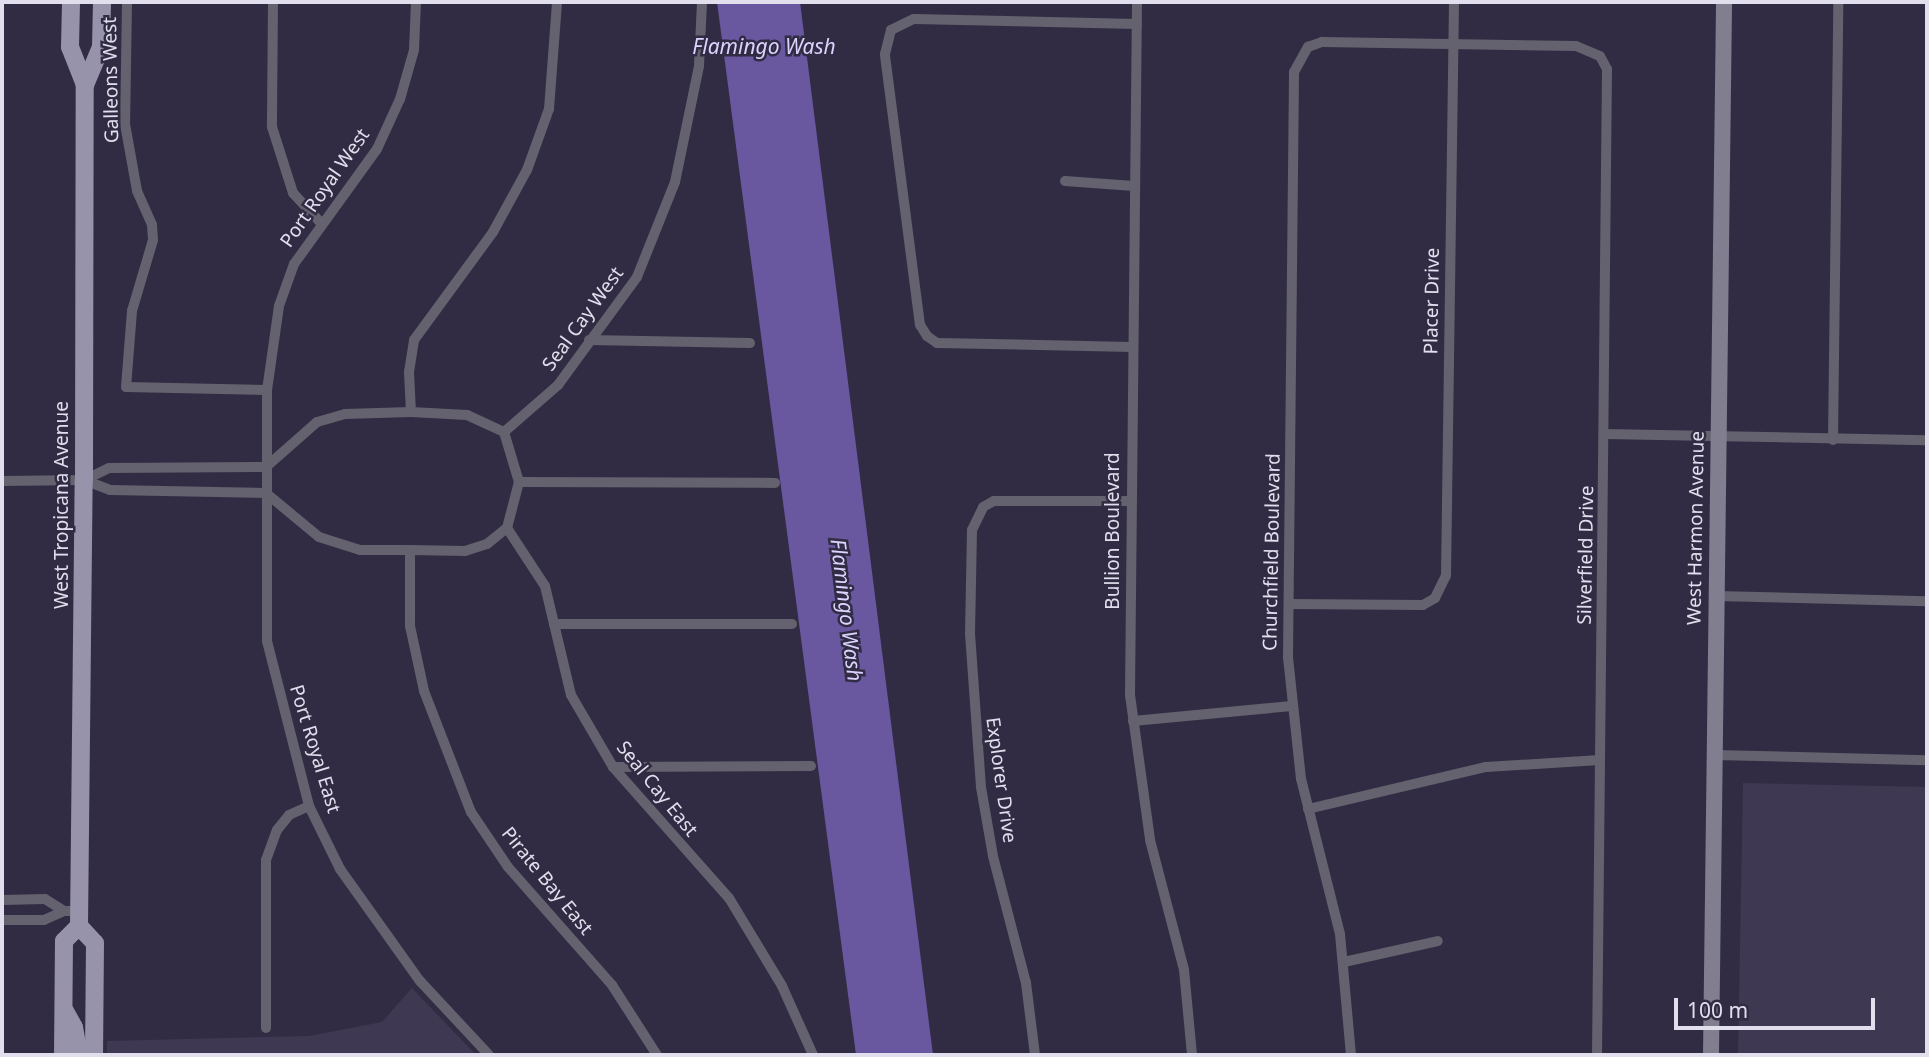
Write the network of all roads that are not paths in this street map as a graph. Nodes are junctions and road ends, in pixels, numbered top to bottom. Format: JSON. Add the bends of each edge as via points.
{"nodes":[{"id":1,"x":71,"y":2,"type":"edge"},
{"id":2,"x":102,"y":2,"type":"edge"},
{"id":3,"x":127,"y":2,"type":"edge"},
{"id":4,"x":273,"y":2,"type":"edge"},
{"id":5,"x":416,"y":2,"type":"edge"},
{"id":6,"x":558,"y":2,"type":"edge"},
{"id":7,"x":702,"y":2,"type":"edge"},
{"id":8,"x":1138,"y":2,"type":"edge"},
{"id":9,"x":1454,"y":2,"type":"edge"},
{"id":10,"x":1724,"y":2,"type":"edge"},
{"id":11,"x":1838,"y":2,"type":"edge"},
{"id":12,"x":1137,"y":24,"type":"junction"},
{"id":13,"x":1453,"y":43,"type":"junction"},
{"id":14,"x":85,"y":85,"type":"junction"},
{"id":15,"x":1065,"y":181,"type":"dead end"},
{"id":16,"x":1135,"y":186,"type":"junction"},
{"id":17,"x":321,"y":223,"type":"junction"},
{"id":18,"x":589,"y":340,"type":"junction"},
{"id":19,"x":750,"y":343,"type":"dead end"},
{"id":20,"x":1132,"y":348,"type":"junction"},
{"id":21,"x":267,"y":390,"type":"junction"},
{"id":22,"x":411,"y":412,"type":"junction"},
{"id":23,"x":504,"y":432,"type":"junction"},
{"id":24,"x":1605,"y":434,"type":"junction"},
{"id":25,"x":1718,"y":436,"type":"junction"},
{"id":26,"x":1833,"y":440,"type":"junction"},
{"id":27,"x":1927,"y":440,"type":"edge"},
{"id":28,"x":266,"y":467,"type":"junction"},
{"id":29,"x":84,"y":480,"type":"junction"},
{"id":30,"x":2,"y":481,"type":"edge"},
{"id":31,"x":265,"y":481,"type":"joint"},
{"id":32,"x":519,"y":482,"type":"junction"},
{"id":33,"x":775,"y":483,"type":"dead end"},
{"id":34,"x":265,"y":493,"type":"junction"},
{"id":35,"x":1130,"y":501,"type":"junction"},
{"id":36,"x":507,"y":528,"type":"junction"},
{"id":37,"x":410,"y":550,"type":"junction"},
{"id":38,"x":1716,"y":597,"type":"junction"},
{"id":39,"x":1927,"y":601,"type":"edge"},
{"id":40,"x":1289,"y":604,"type":"junction"},
{"id":41,"x":554,"y":624,"type":"junction"},
{"id":42,"x":792,"y":624,"type":"dead end"},
{"id":43,"x":1292,"y":706,"type":"junction"},
{"id":44,"x":1133,"y":721,"type":"junction"},
{"id":45,"x":1715,"y":755,"type":"junction"},
{"id":46,"x":1600,"y":760,"type":"junction"},
{"id":47,"x":1927,"y":760,"type":"edge"},
{"id":48,"x":811,"y":766,"type":"dead end"},
{"id":49,"x":612,"y":767,"type":"junction"},
{"id":50,"x":309,"y":806,"type":"junction"},
{"id":51,"x":1308,"y":808,"type":"junction"},
{"id":52,"x":2,"y":900,"type":"edge"},
{"id":53,"x":74,"y":916,"type":"junction"},
{"id":54,"x":2,"y":920,"type":"edge"},
{"id":55,"x":1438,"y":941,"type":"dead end"},
{"id":56,"x":1345,"y":962,"type":"junction"},
{"id":57,"x":64,"y":1008,"type":"junction"},
{"id":58,"x":266,"y":1028,"type":"dead end"},
{"id":59,"x":63,"y":1055,"type":"edge"},
{"id":60,"x":79,"y":1055,"type":"edge"},
{"id":61,"x":94,"y":1055,"type":"edge"},
{"id":62,"x":489,"y":1055,"type":"edge"},
{"id":63,"x":657,"y":1055,"type":"edge"},
{"id":64,"x":813,"y":1055,"type":"edge"},
{"id":65,"x":1035,"y":1055,"type":"edge"},
{"id":66,"x":1192,"y":1055,"type":"edge"},
{"id":67,"x":1351,"y":1055,"type":"edge"},
{"id":68,"x":1597,"y":1055,"type":"edge"},
{"id":69,"x":1711,"y":1055,"type":"edge"}],
"edges":[{"from":1,"to":14,"type":"main road","name":"West Tropicana Avenue","via":[[70,47]]},
{"from":2,"to":14,"type":"main road","name":"West Tropicana Avenue","via":[[102,47]]},
{"from":3,"to":21,"type":"street","name":"Galleons West","via":[[125,124],[136,191],[152,225],[153,240],[132,311],[126,387]]},
{"from":4,"to":17,"type":"street","via":[[272,127],[293,193]]},
{"from":5,"to":17,"type":"street","name":"Port Royal West","via":[[414,50],[400,99],[377,149]]},
{"from":6,"to":22,"type":"street","via":[[549,109],[527,170],[493,232],[414,340],[409,372]]},
{"from":7,"to":18,"type":"street","name":"Seal Cay West","via":[[699,66],[675,182],[636,277]]},
{"from":8,"to":12,"type":"street","name":"Bullion Boulevard"},
{"from":9,"to":13,"type":"street","name":"Placer Drive"},
{"from":10,"to":25,"type":"main road","name":"West Harmon Avenue"},
{"from":11,"to":26,"type":"street"},
{"from":12,"to":16,"type":"street","name":"Bullion Boulevard"},
{"from":12,"to":20,"type":"street","via":[[914,19],[891,30],[886,54],[920,325],[927,336],[937,343]]},
{"from":13,"to":24,"type":"street","name":"Silverfield Drive","via":[[1576,46],[1600,56],[1609,85]]},
{"from":13,"to":40,"type":"street","name":"Placer Drive","via":[[1446,575],[1435,598],[1423,605]]},
{"from":13,"to":40,"type":"street","name":"Churchfield Boulevard","via":[[1322,41],[1308,47],[1294,72]]},
{"from":14,"to":29,"type":"main road","name":"West Tropicana Avenue"},
{"from":15,"to":16,"type":"street"},
{"from":16,"to":20,"type":"street","name":"Bullion Boulevard"},
{"from":17,"to":21,"type":"street","name":"Port Royal West","via":[[294,264],[279,306]]},
{"from":18,"to":19,"type":"street"},
{"from":18,"to":23,"type":"street","name":"Seal Cay West","via":[[558,384]]},
{"from":20,"to":35,"type":"street","name":"Bullion Boulevard"},
{"from":21,"to":28,"type":"street","name":"Port Royal West"},
{"from":22,"to":23,"type":"street","via":[[467,415]]},
{"from":22,"to":28,"type":"street","via":[[345,414],[317,422]]},
{"from":23,"to":32,"type":"street"},
{"from":24,"to":25,"type":"street"},
{"from":24,"to":46,"type":"street","name":"Silverfield Drive"},
{"from":25,"to":26,"type":"street"},
{"from":25,"to":38,"type":"main road","name":"West Harmon Avenue"},
{"from":26,"to":27,"type":"street"},
{"from":28,"to":29,"type":"street","via":[[109,468]]},
{"from":28,"to":31,"type":"street","name":"Port Royal West"},
{"from":29,"to":30,"type":"street"},
{"from":29,"to":34,"type":"street","via":[[110,490]]},
{"from":29,"to":53,"type":"main road","name":"West Tropicana Avenue"},
{"from":31,"to":34,"type":"street","name":"Port Royal East"},
{"from":32,"to":33,"type":"street"},
{"from":32,"to":36,"type":"street"},
{"from":34,"to":37,"type":"street","via":[[319,537],[360,550]]},
{"from":34,"to":50,"type":"street","name":"Port Royal East","via":[[267,640]]},
{"from":35,"to":44,"type":"street","name":"Bullion Boulevard"},
{"from":35,"to":65,"type":"street","name":"Explorer Drive","via":[[994,501],[983,507],[972,530],[973,704],[991,845],[1026,984]]},
{"from":36,"to":37,"type":"street","via":[[487,544],[465,551]]},
{"from":36,"to":41,"type":"street","name":"Seal Cay East","via":[[545,586]]},
{"from":37,"to":63,"type":"street","name":"Pirate Bay East","via":[[410,626],[424,691],[471,812],[508,867],[612,985]]},
{"from":38,"to":39,"type":"street"},
{"from":38,"to":45,"type":"main road","name":"West Harmon Avenue"},
{"from":40,"to":43,"type":"street","name":"Churchfield Boulevard"},
{"from":41,"to":42,"type":"street"},
{"from":41,"to":49,"type":"street","name":"Seal Cay East","via":[[571,695]]},
{"from":43,"to":44,"type":"street"},
{"from":43,"to":51,"type":"street","name":"Churchfield Boulevard"},
{"from":44,"to":66,"type":"street","name":"Bullion Boulevard","via":[[1150,840],[1184,970]]},
{"from":45,"to":47,"type":"street"},
{"from":45,"to":69,"type":"main road","name":"West Harmon Avenue"},
{"from":46,"to":51,"type":"street","via":[[1486,767]]},
{"from":46,"to":68,"type":"street","name":"Silverfield Drive"},
{"from":48,"to":49,"type":"street"},
{"from":49,"to":64,"type":"street","name":"Seal Cay East","via":[[729,898],[782,986]]},
{"from":50,"to":58,"type":"street","via":[[289,815],[277,830],[266,860]]},
{"from":50,"to":62,"type":"street","name":"Port Royal East","via":[[340,869],[375,922],[420,981]]},
{"from":51,"to":56,"type":"street","name":"Churchfield Boulevard"},
{"from":52,"to":53,"type":"street","via":[[45,900]]},
{"from":53,"to":54,"type":"street"},
{"from":53,"to":57,"type":"main road","name":"West Tropicana Avenue","via":[[64,941]]},
{"from":53,"to":61,"type":"main road","name":"West Tropicana Avenue","via":[[95,943]]},
{"from":55,"to":56,"type":"street"},
{"from":56,"to":67,"type":"street","name":"Churchfield Boulevard"},
{"from":57,"to":59,"type":"main road","name":"West Tropicana Avenue"},
{"from":57,"to":60,"type":"main road","via":[[74,1027]]}]}
